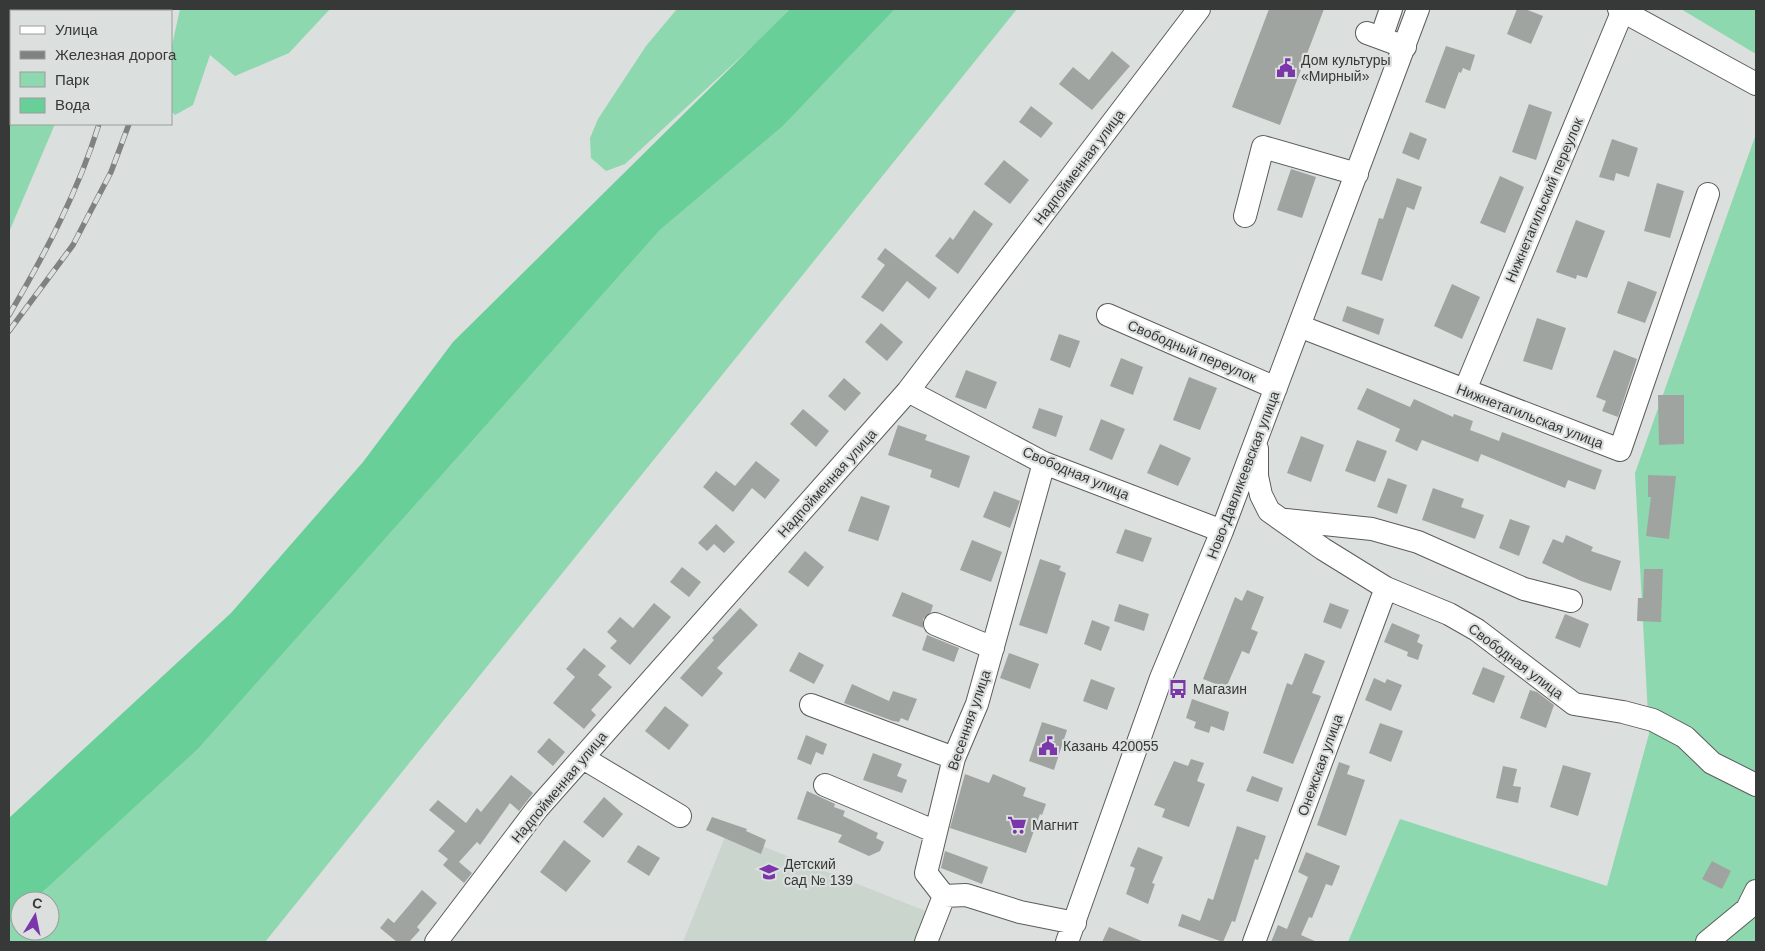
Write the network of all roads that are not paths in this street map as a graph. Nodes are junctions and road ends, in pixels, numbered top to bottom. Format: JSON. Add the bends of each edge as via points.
{"nodes":[{"id":1,"x":1199,"y":9,"type":"edge"},
{"id":2,"x":1391,"y":9,"type":"edge"},
{"id":3,"x":1418,"y":9,"type":"edge"},
{"id":4,"x":1621,"y":10,"type":"edge"},
{"id":5,"x":1405,"y":47,"type":"junction"},
{"id":6,"x":1756,"y":84,"type":"edge"},
{"id":7,"x":1321,"y":150,"type":"dead end"},
{"id":8,"x":1358,"y":170,"type":"junction"},
{"id":9,"x":1708,"y":194,"type":"dead end"},
{"id":10,"x":1245,"y":216,"type":"dead end"},
{"id":11,"x":1108,"y":315,"type":"dead end"},
{"id":12,"x":1299,"y":326,"type":"junction"},
{"id":13,"x":1276,"y":388,"type":"junction"},
{"id":14,"x":1465,"y":390,"type":"junction"},
{"id":15,"x":908,"y":391,"type":"junction"},
{"id":16,"x":1257,"y":438,"type":"junction"},
{"id":17,"x":1044,"y":463,"type":"junction"},
{"id":18,"x":1277,"y":516,"type":"junction"},
{"id":19,"x":1225,"y":523,"type":"junction"},
{"id":20,"x":1386,"y":588,"type":"junction"},
{"id":21,"x":1571,"y":601,"type":"dead end"},
{"id":22,"x":934,"y":624,"type":"dead end"},
{"id":23,"x":993,"y":648,"type":"junction"},
{"id":24,"x":811,"y":705,"type":"dead end"},
{"id":25,"x":582,"y":758,"type":"junction"},
{"id":26,"x":954,"y":758,"type":"junction"},
{"id":27,"x":825,"y":785,"type":"dead end"},
{"id":28,"x":1756,"y":785,"type":"edge"},
{"id":29,"x":680,"y":816,"type":"dead end"},
{"id":30,"x":936,"y":832,"type":"junction"},
{"id":31,"x":1756,"y":891,"type":"edge"},
{"id":32,"x":944,"y":896,"type":"junction"},
{"id":33,"x":1071,"y":933,"type":"edge"},
{"id":34,"x":436,"y":942,"type":"edge"},
{"id":35,"x":926,"y":942,"type":"edge"},
{"id":36,"x":1254,"y":942,"type":"edge"},
{"id":37,"x":1707,"y":942,"type":"edge"}],
"edges":[{"from":1,"to":15,"type":"street","name":"Надпойменная улица"},
{"from":2,"to":5,"type":"street","via":[[1374,35]]},
{"from":3,"to":5,"type":"street","name":"Ново-Давликеевская улица"},
{"from":4,"to":6,"type":"street"},
{"from":4,"to":14,"type":"street","name":"Нижнетагильский переулок"},
{"from":5,"to":8,"type":"street","name":"Ново-Давликеевская улица"},
{"from":7,"to":8,"type":"street"},
{"from":8,"to":10,"type":"street","via":[[1263,147]]},
{"from":8,"to":12,"type":"street","name":"Ново-Давликеевская улица"},
{"from":9,"to":14,"type":"street","name":"Нижнетагильская улица","via":[[1620,450]]},
{"from":11,"to":13,"type":"street","name":"Свободный переулок"},
{"from":12,"to":13,"type":"street","name":"Ново-Давликеевская улица"},
{"from":12,"to":14,"type":"street","name":"Нижнетагильская улица"},
{"from":13,"to":16,"type":"street","name":"Ново-Давликеевская улица"},
{"from":15,"to":17,"type":"street","name":"Свободная улица"},
{"from":15,"to":25,"type":"street","name":"Надпойменная улица"},
{"from":16,"to":18,"type":"street","name":"Свободная улица","via":[[1261,495]]},
{"from":16,"to":19,"type":"street","name":"Ново-Давликеевская улица"},
{"from":17,"to":19,"type":"street","name":"Свободная улица"},
{"from":17,"to":23,"type":"street","name":"Весенняя улица"},
{"from":18,"to":19,"type":"street","via":[[1252,508]]},
{"from":18,"to":20,"type":"street","name":"Свободная улица"},
{"from":18,"to":21,"type":"street","via":[[1381,532],[1418,542],[1524,589]]},
{"from":19,"to":33,"type":"street","name":"Ново-Давликеевская улица","via":[[1161,678]]},
{"from":20,"to":28,"type":"street","name":"Свободная улица","via":[[1449,614],[1477,630],[1574,704],[1653,720],[1685,737],[1712,763]]},
{"from":20,"to":36,"type":"street","name":"Онежская улица"},
{"from":22,"to":23,"type":"street"},
{"from":23,"to":26,"type":"street","name":"Весенняя улица","via":[[977,704]]},
{"from":24,"to":26,"type":"street"},
{"from":25,"to":29,"type":"street"},
{"from":25,"to":34,"type":"street","name":"Надпойменная улица","via":[[537,809]]},
{"from":26,"to":30,"type":"street","name":"Весенняя улица"},
{"from":27,"to":30,"type":"street"},
{"from":30,"to":32,"type":"street","name":"Весенняя улица","via":[[926,873]]},
{"from":31,"to":37,"type":"street","via":[[1747,909]]},
{"from":32,"to":33,"type":"street","via":[[966,895]]},
{"from":32,"to":35,"type":"street"}]}
